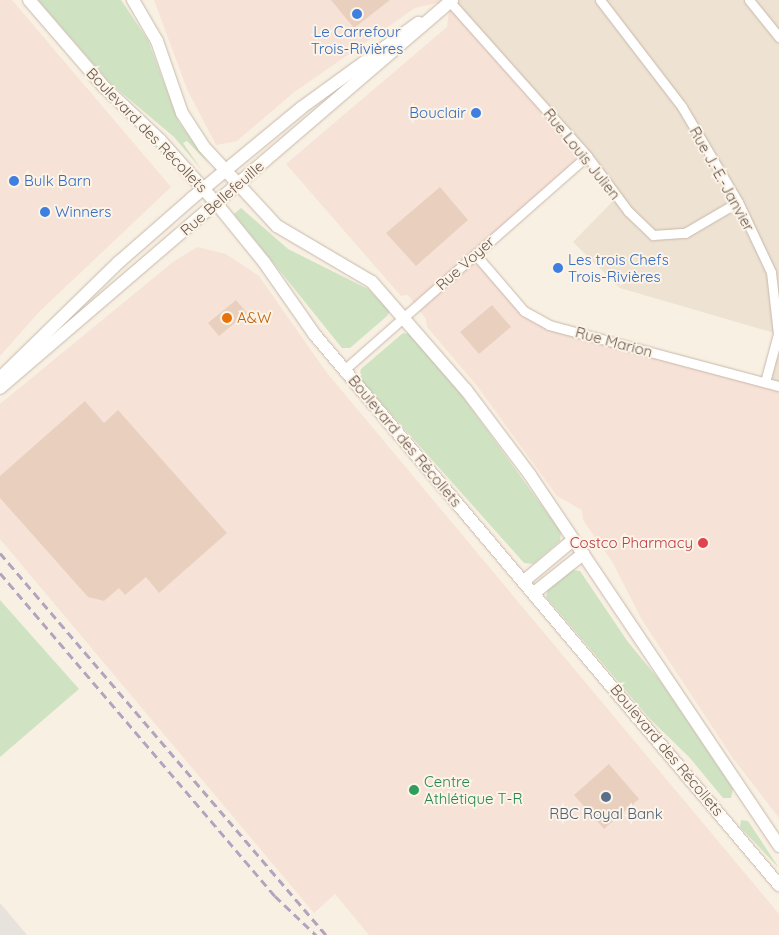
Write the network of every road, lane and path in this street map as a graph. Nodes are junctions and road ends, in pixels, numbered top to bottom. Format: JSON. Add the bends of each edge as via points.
{"nodes":[{"id":1,"x":29,"y":0,"type":"edge"},
{"id":2,"x":133,"y":0,"type":"edge"},
{"id":3,"x":600,"y":0,"type":"edge"},
{"id":4,"x":749,"y":0,"type":"edge"},
{"id":5,"x":447,"y":4,"type":"edge"},
{"id":6,"x":779,"y":37,"type":"edge"},
{"id":7,"x":587,"y":156,"type":"junction"},
{"id":8,"x":225,"y":173,"type":"junction"},
{"id":9,"x":236,"y":185,"type":"junction"},
{"id":10,"x":204,"y":189,"type":"junction"},
{"id":11,"x":738,"y":202,"type":"junction"},
{"id":12,"x":216,"y":203,"type":"junction"},
{"id":13,"x":475,"y":254,"type":"junction"},
{"id":14,"x":775,"y":270,"type":"edge"},
{"id":15,"x":406,"y":318,"type":"junction"},
{"id":16,"x":344,"y":370,"type":"junction"},
{"id":17,"x":0,"y":378,"type":"edge"},
{"id":18,"x":765,"y":382,"type":"junction"},
{"id":19,"x":779,"y":386,"type":"edge"},
{"id":20,"x":0,"y":388,"type":"edge"},
{"id":21,"x":573,"y":540,"type":"junction"},
{"id":22,"x":583,"y":554,"type":"junction"},
{"id":23,"x":524,"y":581,"type":"junction"},
{"id":24,"x":534,"y":593,"type":"junction"},
{"id":25,"x":779,"y":846,"type":"edge"},
{"id":26,"x":779,"y":885,"type":"edge"}],
"edges":[{"from":1,"to":10,"type":"main road","name":"Boulevard des Récollets","via":[[110,94],[160,140]]},
{"from":2,"to":8,"type":"main road","name":"Boulevard des Récollets","via":[[157,41],[185,119]]},
{"from":3,"to":11,"type":"street","name":"Rue J.-E.-Janvier","via":[[682,107]]},
{"from":4,"to":6,"type":"street"},
{"from":5,"to":7,"type":"street","name":"Rue Louis Julien"},
{"from":5,"to":8,"type":"main road","name":"Rue Bellefeuille","via":[[398,34],[340,77]]},
{"from":5,"to":9,"type":"main road","name":"Rue Bellefeuille"},
{"from":7,"to":11,"type":"street","name":"Rue Louis Julien","via":[[628,211],[653,235],[685,233]]},
{"from":7,"to":13,"type":"street","name":"Rue Voyer"},
{"from":8,"to":9,"type":"main road","name":"Boulevard des Récollets"},
{"from":8,"to":10,"type":"main road","name":"Rue Bellefeuille"},
{"from":9,"to":12,"type":"main road","name":"Rue Bellefeuille"},
{"from":9,"to":15,"type":"main road","name":"Boulevard des Récollets","via":[[286,233],[362,274]]},
{"from":10,"to":12,"type":"main road","name":"Boulevard des Récollets"},
{"from":10,"to":17,"type":"main road","name":"Rue Bellefeuille","via":[[119,262]]},
{"from":11,"to":14,"type":"street","name":"Rue J.-E.-Janvier"},
{"from":12,"to":16,"type":"main road","name":"Boulevard des Récollets"},
{"from":12,"to":20,"type":"main road","name":"Rue Bellefeuille"},
{"from":13,"to":15,"type":"street","name":"Rue Voyer"},
{"from":13,"to":18,"type":"street","name":"Rue Marion","via":[[524,311],[549,325]]},
{"from":14,"to":18,"type":"street","name":"Rue J.-E.-Janvier","via":[[778,334]]},
{"from":15,"to":16,"type":"street","name":"Rue Voyer"},
{"from":15,"to":21,"type":"main road","name":"Boulevard des Récollets","via":[[497,428]]},
{"from":16,"to":23,"type":"main road","name":"Boulevard des Récollets"},
{"from":18,"to":19,"type":"street","name":"Rue Marion"},
{"from":21,"to":22,"type":"main road","name":"Boulevard des Récollets"},
{"from":21,"to":23,"type":"main road"},
{"from":22,"to":24,"type":"main road"},
{"from":22,"to":25,"type":"main road","name":"Boulevard des Récollets"},
{"from":23,"to":24,"type":"main road","name":"Boulevard des Récollets"},
{"from":24,"to":26,"type":"main road","name":"Boulevard des Récollets"}]}
